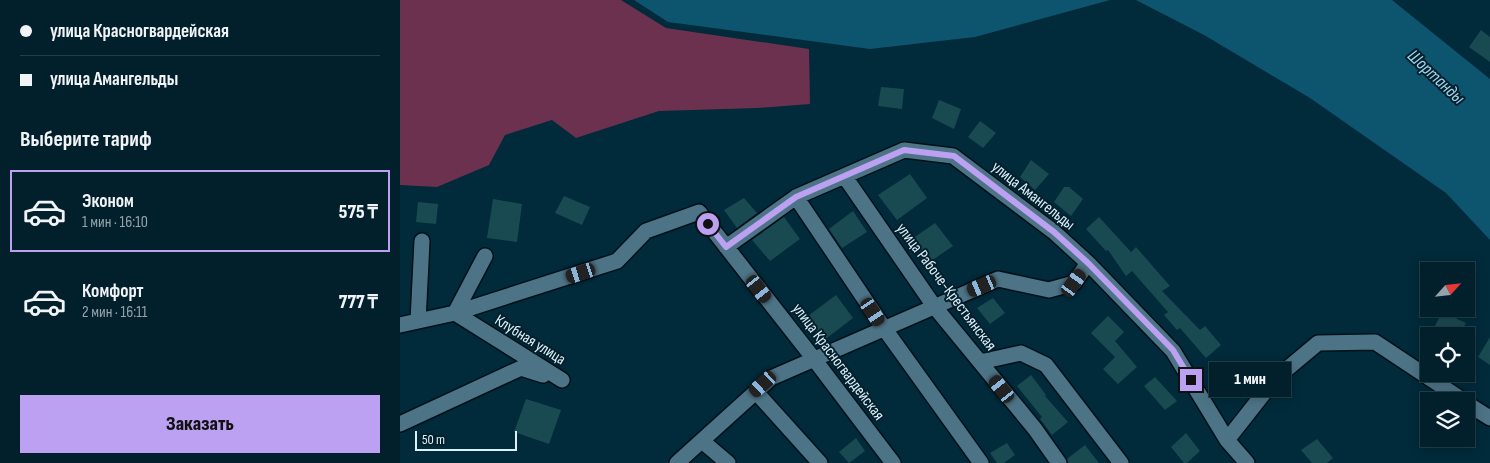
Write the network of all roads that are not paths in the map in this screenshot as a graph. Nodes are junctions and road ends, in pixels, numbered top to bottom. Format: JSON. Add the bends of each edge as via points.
{"nodes":[{"id":1,"x":845,"y":177,"type":"junction"},
{"id":2,"x":796,"y":197,"type":"junction"},
{"id":3,"x":422,"y":241,"type":"dead end"},
{"id":4,"x":726,"y":247,"type":"junction"},
{"id":5,"x":486,"y":256,"type":"dead end"},
{"id":6,"x":1088,"y":263,"type":"junction"},
{"id":7,"x":934,"y":306,"type":"junction"},
{"id":8,"x":455,"y":313,"type":"junction"},
{"id":9,"x":418,"y":321,"type":"junction"},
{"id":10,"x":400,"y":325,"type":"edge"},
{"id":11,"x":884,"y":328,"type":"junction"},
{"id":12,"x":814,"y":359,"type":"junction"},
{"id":13,"x":980,"y":362,"type":"junction"},
{"id":14,"x":756,"y":392,"type":"junction"},
{"id":15,"x":1450,"y":392,"type":"edge"},
{"id":16,"x":1475,"y":408,"type":"edge"},
{"id":17,"x":1490,"y":418,"type":"edge"},
{"id":18,"x":400,"y":424,"type":"edge"},
{"id":19,"x":1227,"y":440,"type":"junction"},
{"id":20,"x":702,"y":441,"type":"junction"},
{"id":21,"x":678,"y":463,"type":"edge"},
{"id":22,"x":728,"y":463,"type":"edge"},
{"id":23,"x":820,"y":463,"type":"edge"},
{"id":24,"x":892,"y":463,"type":"edge"},
{"id":25,"x":981,"y":463,"type":"edge"},
{"id":26,"x":1059,"y":463,"type":"edge"},
{"id":27,"x":1121,"y":463,"type":"edge"},
{"id":28,"x":1247,"y":463,"type":"edge"}],
"edges":[{"from":1,"to":2,"type":"street","name":"улица Амангельды"},
{"from":1,"to":6,"type":"street","name":"улица Амангельды","via":[[904,150],[954,156],[1054,232]]},
{"from":1,"to":7,"type":"street","name":"улица Рабоче-Крестьянская"},
{"from":2,"to":4,"type":"street","name":"улица Амангельды"},
{"from":2,"to":11,"type":"street"},
{"from":3,"to":9,"type":"street"},
{"from":4,"to":8,"type":"street","name":"улица Красногвардейская","via":[[699,212],[646,232],[617,261]]},
{"from":4,"to":12,"type":"street","name":"улица Красногвардейская"},
{"from":5,"to":8,"type":"street"},
{"from":6,"to":7,"type":"street","via":[[1074,283],[1049,290],[998,279]]},
{"from":6,"to":19,"type":"street","name":"улица Амангельды","via":[[1173,350]]},
{"from":7,"to":11,"type":"street"},
{"from":7,"to":13,"type":"street","name":"улица Рабоче-Крестьянская"},
{"from":8,"to":9,"type":"street"},
{"from":8,"to":18,"type":"street","name":"Клубная улица","via":[[562,380],[522,368]]},
{"from":9,"to":10,"type":"street"},
{"from":11,"to":12,"type":"street"},
{"from":11,"to":25,"type":"street"},
{"from":12,"to":14,"type":"street","via":[[771,378]]},
{"from":12,"to":24,"type":"street","name":"улица Красногвардейская"},
{"from":13,"to":26,"type":"street","name":"улица Рабоче-Крестьянская"},
{"from":13,"to":27,"type":"street","via":[[1020,353],[1046,365]]},
{"from":14,"to":20,"type":"street"},
{"from":14,"to":23,"type":"street"},
{"from":15,"to":19,"type":"street","via":[[1375,342],[1318,343],[1275,379]]},
{"from":16,"to":17,"type":"street"},
{"from":19,"to":28,"type":"street","name":"улица Амангельды"},
{"from":20,"to":21,"type":"street"},
{"from":20,"to":22,"type":"street"}]}
